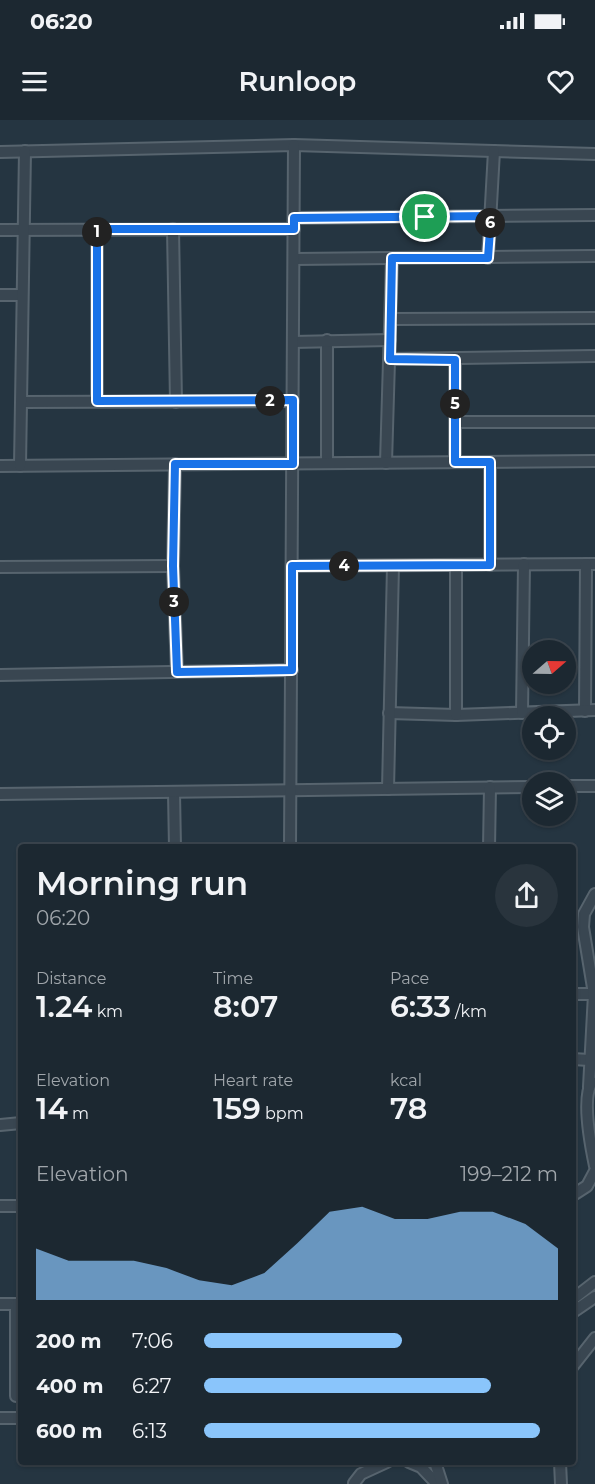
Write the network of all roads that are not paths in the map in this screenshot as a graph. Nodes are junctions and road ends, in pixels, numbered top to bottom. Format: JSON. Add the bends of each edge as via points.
{"nodes":[{"id":1,"x":294,"y":145,"type":"junction"},
{"id":2,"x":25,"y":151,"type":"junction"},
{"id":3,"x":494,"y":151,"type":"junction"},
{"id":4,"x":0,"y":152,"type":"edge"},
{"id":5,"x":595,"y":154,"type":"edge"},
{"id":6,"x":595,"y":215,"type":"edge"},
{"id":7,"x":491,"y":216,"type":"junction"},
{"id":8,"x":294,"y":224,"type":"junction"},
{"id":9,"x":97,"y":229,"type":"junction"},
{"id":10,"x":173,"y":229,"type":"junction"},
{"id":11,"x":0,"y":230,"type":"edge"},
{"id":12,"x":23,"y":230,"type":"junction"},
{"id":13,"x":595,"y":256,"type":"edge"},
{"id":14,"x":392,"y":258,"type":"junction"},
{"id":15,"x":488,"y":258,"type":"junction"},
{"id":16,"x":294,"y":259,"type":"junction"},
{"id":17,"x":0,"y":295,"type":"edge"},
{"id":18,"x":22,"y":295,"type":"junction"},
{"id":19,"x":595,"y":318,"type":"edge"},
{"id":20,"x":391,"y":319,"type":"junction"},
{"id":21,"x":327,"y":340,"type":"junction"},
{"id":22,"x":390,"y":340,"type":"junction"},
{"id":23,"x":293,"y":342,"type":"junction"},
{"id":24,"x":595,"y":356,"type":"edge"},
{"id":25,"x":390,"y":359,"type":"junction"},
{"id":26,"x":455,"y":360,"type":"junction"},
{"id":27,"x":293,"y":400,"type":"junction"},
{"id":28,"x":97,"y":401,"type":"junction"},
{"id":29,"x":22,"y":402,"type":"junction"},
{"id":30,"x":176,"y":402,"type":"junction"},
{"id":31,"x":455,"y":422,"type":"junction"},
{"id":32,"x":595,"y":422,"type":"edge"},
{"id":33,"x":595,"y":461,"type":"edge"},
{"id":34,"x":455,"y":462,"type":"junction"},
{"id":35,"x":490,"y":462,"type":"junction"},
{"id":36,"x":327,"y":463,"type":"junction"},
{"id":37,"x":386,"y":463,"type":"junction"},
{"id":38,"x":175,"y":464,"type":"junction"},
{"id":39,"x":293,"y":464,"type":"junction"},
{"id":40,"x":0,"y":466,"type":"edge"},
{"id":41,"x":20,"y":466,"type":"junction"},
{"id":42,"x":524,"y":564,"type":"junction"},
{"id":43,"x":590,"y":564,"type":"edge"},
{"id":44,"x":456,"y":565,"type":"junction"},
{"id":45,"x":490,"y":565,"type":"junction"},
{"id":46,"x":173,"y":566,"type":"junction"},
{"id":47,"x":292,"y":566,"type":"junction"},
{"id":48,"x":393,"y":566,"type":"junction"},
{"id":49,"x":0,"y":567,"type":"edge"},
{"id":50,"x":292,"y":670,"type":"junction"},
{"id":51,"x":177,"y":672,"type":"junction"},
{"id":52,"x":0,"y":675,"type":"edge"},
{"id":53,"x":522,"y":706,"type":"edge"},
{"id":54,"x":590,"y":711,"type":"edge"},
{"id":55,"x":389,"y":713,"type":"junction"},
{"id":56,"x":522,"y":713,"type":"edge"},
{"id":57,"x":456,"y":715,"type":"junction"},
{"id":58,"x":576,"y":786,"type":"edge"},
{"id":59,"x":595,"y":786,"type":"edge"},
{"id":60,"x":490,"y":787,"type":"junction"},
{"id":61,"x":522,"y":787,"type":"edge"},
{"id":62,"x":387,"y":789,"type":"junction"},
{"id":63,"x":291,"y":791,"type":"junction"},
{"id":64,"x":174,"y":793,"type":"junction"},
{"id":65,"x":0,"y":794,"type":"edge"},
{"id":66,"x":175,"y":844,"type":"edge"},
{"id":67,"x":290,"y":844,"type":"edge"},
{"id":68,"x":489,"y":844,"type":"edge"},
{"id":69,"x":595,"y":894,"type":"edge"},
{"id":70,"x":576,"y":994,"type":"edge"},
{"id":71,"x":594,"y":994,"type":"edge"},
{"id":72,"x":576,"y":1059,"type":"edge"},
{"id":73,"x":589,"y":1060,"type":"junction"},
{"id":74,"x":595,"y":1077,"type":"edge"},
{"id":75,"x":589,"y":1087,"type":"junction"},
{"id":76,"x":18,"y":1123,"type":"edge"},
{"id":77,"x":0,"y":1125,"type":"edge"},
{"id":78,"x":595,"y":1166,"type":"edge"},
{"id":79,"x":595,"y":1171,"type":"edge"},
{"id":80,"x":576,"y":1193,"type":"edge"},
{"id":81,"x":0,"y":1206,"type":"edge"},
{"id":82,"x":18,"y":1206,"type":"edge"},
{"id":83,"x":595,"y":1282,"type":"edge"},
{"id":84,"x":576,"y":1297,"type":"edge"},
{"id":85,"x":595,"y":1297,"type":"edge"},
{"id":86,"x":0,"y":1304,"type":"edge"},
{"id":87,"x":18,"y":1304,"type":"edge"},
{"id":88,"x":576,"y":1310,"type":"edge"},
{"id":89,"x":18,"y":1335,"type":"edge"},
{"id":90,"x":595,"y":1338,"type":"edge"},
{"id":91,"x":576,"y":1362,"type":"edge"},
{"id":92,"x":16,"y":1396,"type":"dead end"},
{"id":93,"x":0,"y":1418,"type":"edge"},
{"id":94,"x":18,"y":1418,"type":"edge"},
{"id":95,"x":363,"y":1465,"type":"edge"},
{"id":96,"x":381,"y":1465,"type":"edge"},
{"id":97,"x":416,"y":1465,"type":"edge"},
{"id":98,"x":436,"y":1465,"type":"edge"},
{"id":99,"x":560,"y":1465,"type":"edge"},
{"id":100,"x":437,"y":1484,"type":"edge"},
{"id":101,"x":442,"y":1484,"type":"edge"},
{"id":102,"x":561,"y":1484,"type":"edge"}],
"edges":[{"from":1,"to":2,"type":"street"},
{"from":1,"to":3,"type":"street"},
{"from":1,"to":8,"type":"street"},
{"from":2,"to":4,"type":"street"},
{"from":2,"to":12,"type":"street"},
{"from":3,"to":5,"type":"street"},
{"from":3,"to":7,"type":"street"},
{"from":6,"to":7,"type":"street"},
{"from":7,"to":8,"type":"street"},
{"from":7,"to":15,"type":"street"},
{"from":8,"to":10,"type":"street"},
{"from":8,"to":16,"type":"street"},
{"from":9,"to":10,"type":"street"},
{"from":9,"to":12,"type":"street"},
{"from":9,"to":28,"type":"street"},
{"from":10,"to":30,"type":"street"},
{"from":11,"to":12,"type":"street"},
{"from":12,"to":18,"type":"street"},
{"from":13,"to":15,"type":"street"},
{"from":14,"to":15,"type":"street"},
{"from":14,"to":16,"type":"street"},
{"from":14,"to":20,"type":"street"},
{"from":16,"to":23,"type":"street"},
{"from":17,"to":18,"type":"street"},
{"from":18,"to":29,"type":"street"},
{"from":19,"to":20,"type":"street"},
{"from":20,"to":22,"type":"street"},
{"from":21,"to":22,"type":"street"},
{"from":21,"to":23,"type":"street"},
{"from":21,"to":36,"type":"street"},
{"from":22,"to":25,"type":"street"},
{"from":23,"to":27,"type":"street"},
{"from":24,"to":26,"type":"street"},
{"from":25,"to":26,"type":"street"},
{"from":25,"to":37,"type":"street"},
{"from":26,"to":31,"type":"street"},
{"from":27,"to":30,"type":"street"},
{"from":27,"to":39,"type":"street"},
{"from":28,"to":29,"type":"street"},
{"from":28,"to":30,"type":"street"},
{"from":29,"to":41,"type":"street"},
{"from":31,"to":32,"type":"street"},
{"from":31,"to":34,"type":"street"},
{"from":33,"to":35,"type":"street"},
{"from":34,"to":35,"type":"street"},
{"from":34,"to":37,"type":"street"},
{"from":35,"to":45,"type":"street"},
{"from":36,"to":37,"type":"street"},
{"from":36,"to":39,"type":"street"},
{"from":38,"to":39,"type":"street"},
{"from":38,"to":41,"type":"street"},
{"from":38,"to":46,"type":"street"},
{"from":39,"to":47,"type":"street"},
{"from":40,"to":41,"type":"street"},
{"from":42,"to":43,"type":"street"},
{"from":42,"to":45,"type":"street"},
{"from":42,"to":53,"type":"street"},
{"from":43,"to":54,"type":"street"},
{"from":44,"to":45,"type":"street"},
{"from":44,"to":48,"type":"street"},
{"from":44,"to":57,"type":"street"},
{"from":46,"to":49,"type":"street"},
{"from":46,"to":51,"type":"street"},
{"from":47,"to":48,"type":"street"},
{"from":47,"to":50,"type":"street"},
{"from":48,"to":55,"type":"street"},
{"from":50,"to":51,"type":"street"},
{"from":50,"to":63,"type":"street"},
{"from":51,"to":52,"type":"street"},
{"from":55,"to":57,"type":"street"},
{"from":55,"to":62,"type":"street"},
{"from":56,"to":57,"type":"street"},
{"from":58,"to":59,"type":"street"},
{"from":60,"to":61,"type":"street"},
{"from":60,"to":62,"type":"street"},
{"from":60,"to":68,"type":"street"},
{"from":62,"to":63,"type":"street"},
{"from":63,"to":64,"type":"street"},
{"from":63,"to":67,"type":"street"},
{"from":64,"to":65,"type":"street"},
{"from":64,"to":66,"type":"street"},
{"from":69,"to":71,"type":"street","via":[[584,914],[583,927]]},
{"from":70,"to":71,"type":"street"},
{"from":71,"to":73,"type":"street"},
{"from":72,"to":73,"type":"street"},
{"from":73,"to":75,"type":"street"},
{"from":74,"to":75,"type":"street"},
{"from":75,"to":78,"type":"street","via":[[589,1128]]},
{"from":76,"to":77,"type":"street"},
{"from":79,"to":80,"type":"street","via":[[587,1186]]},
{"from":81,"to":82,"type":"street"},
{"from":83,"to":84,"type":"street"},
{"from":85,"to":88,"type":"street"},
{"from":86,"to":87,"type":"street"},
{"from":89,"to":92,"type":"street"},
{"from":90,"to":91,"type":"street"},
{"from":93,"to":94,"type":"street"},
{"from":95,"to":96,"type":"street","via":[[354,1483],[362,1474]]},
{"from":97,"to":100,"type":"street"},
{"from":98,"to":101,"type":"street"},
{"from":99,"to":102,"type":"street"}]}
